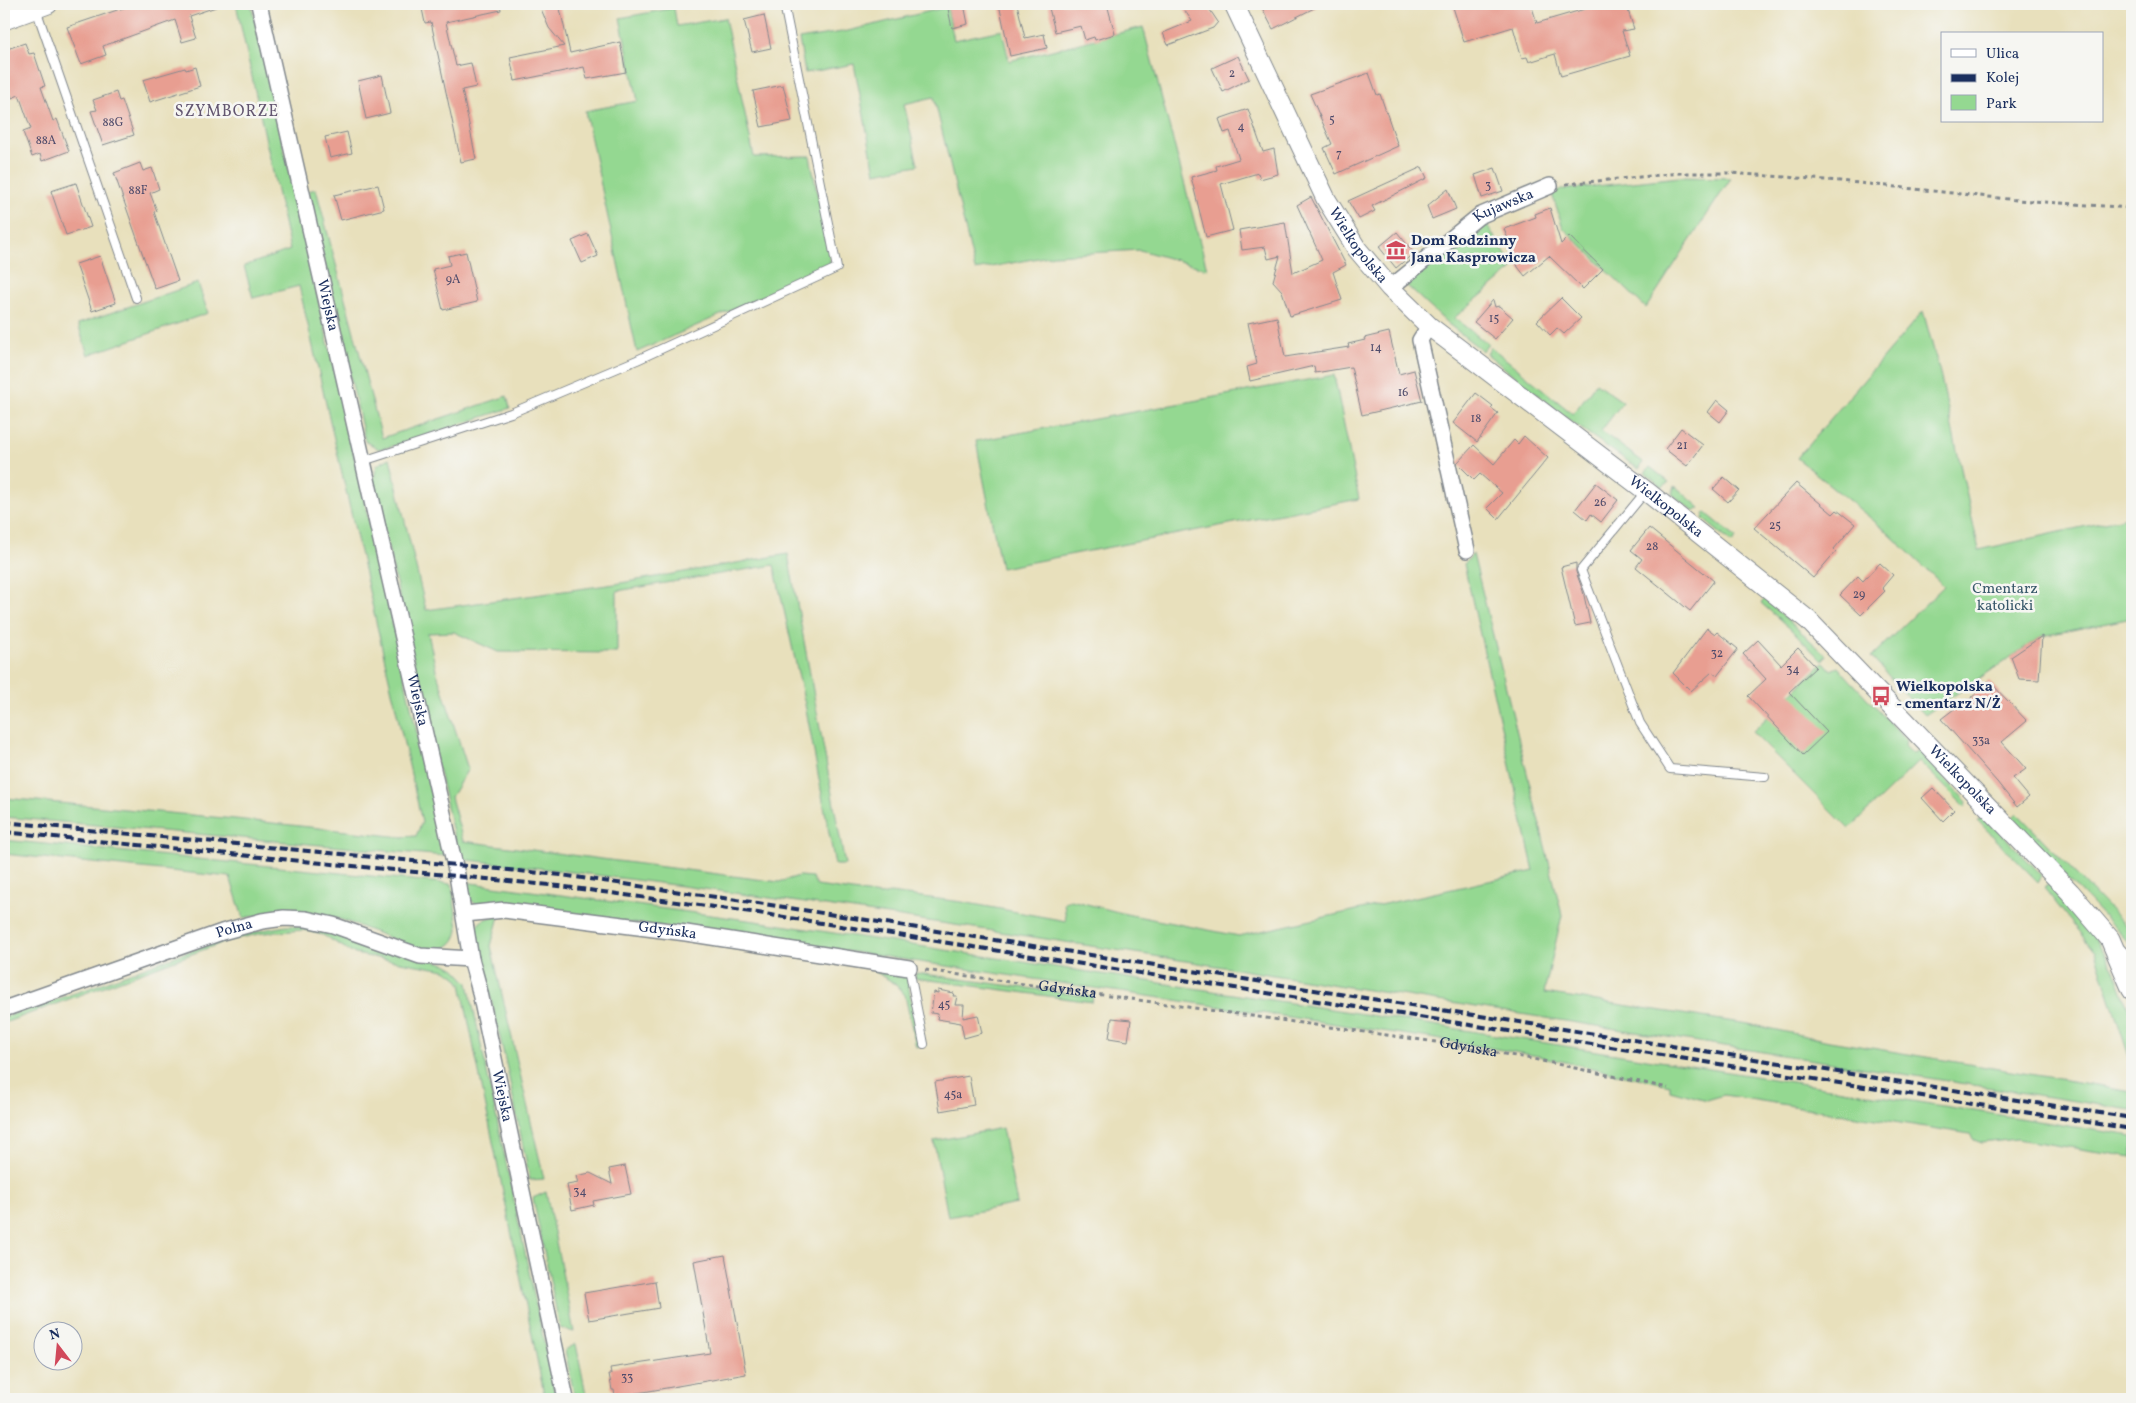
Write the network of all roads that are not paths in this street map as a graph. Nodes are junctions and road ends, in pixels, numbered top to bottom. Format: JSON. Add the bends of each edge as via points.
{"nodes":[{"id":1,"x":259,"y":4,"type":"edge"},
{"id":2,"x":784,"y":4,"type":"edge"},
{"id":3,"x":1234,"y":4,"type":"edge"},
{"id":4,"x":42,"y":6,"type":"edge"},
{"id":5,"x":4,"y":20,"type":"edge"},
{"id":6,"x":1550,"y":186,"type":"road end"},
{"id":7,"x":1390,"y":288,"type":"junction"},
{"id":8,"x":136,"y":298,"type":"dead end"},
{"id":9,"x":1429,"y":326,"type":"junction"},
{"id":10,"x":363,"y":461,"type":"junction"},
{"id":11,"x":1646,"y":491,"type":"junction"},
{"id":12,"x":1467,"y":550,"type":"dead end"},
{"id":13,"x":1765,"y":777,"type":"dead end"},
{"id":14,"x":465,"y":914,"type":"junction"},
{"id":15,"x":2110,"y":939,"type":"junction"},
{"id":16,"x":470,"y":959,"type":"junction"},
{"id":17,"x":2132,"y":960,"type":"edge"},
{"id":18,"x":909,"y":968,"type":"joint"},
{"id":19,"x":2132,"y":990,"type":"edge"},
{"id":20,"x":4,"y":1009,"type":"edge"},
{"id":21,"x":924,"y":1044,"type":"dead end"},
{"id":22,"x":566,"y":1399,"type":"edge"}],
"edges":[{"from":1,"to":10,"type":"street","name":"Wiejska"},
{"from":2,"to":10,"type":"lane","via":[[836,268],[637,360],[511,413]]},
{"from":3,"to":7,"type":"street","name":"Wielkopolska","via":[[1326,199],[1357,249]]},
{"from":4,"to":5,"type":"street"},
{"from":4,"to":8,"type":"lane"},
{"from":6,"to":7,"type":"street","name":"Kujawska","via":[[1479,216]]},
{"from":7,"to":9,"type":"street","name":"Wielkopolska"},
{"from":9,"to":11,"type":"street","name":"Wielkopolska"},
{"from":9,"to":12,"type":"street","via":[[1420,340]]},
{"from":10,"to":14,"type":"street","name":"Wiejska"},
{"from":11,"to":13,"type":"lane","via":[[1581,570],[1640,723],[1670,769]]},
{"from":11,"to":15,"type":"street","name":"Wielkopolska","via":[[1779,595],[1828,639],[2070,892]]},
{"from":14,"to":16,"type":"street","name":"Wiejska"},
{"from":14,"to":18,"type":"street","name":"Gdyńska","via":[[504,910],[686,933]]},
{"from":15,"to":17,"type":"lane"},
{"from":15,"to":19,"type":"street","name":"Wielkopolska"},
{"from":16,"to":20,"type":"street","name":"Polna","via":[[420,956],[333,925],[284,918],[262,920]]},
{"from":16,"to":22,"type":"street","name":"Wiejska","via":[[479,988]]},
{"from":18,"to":21,"type":"lane"}]}
